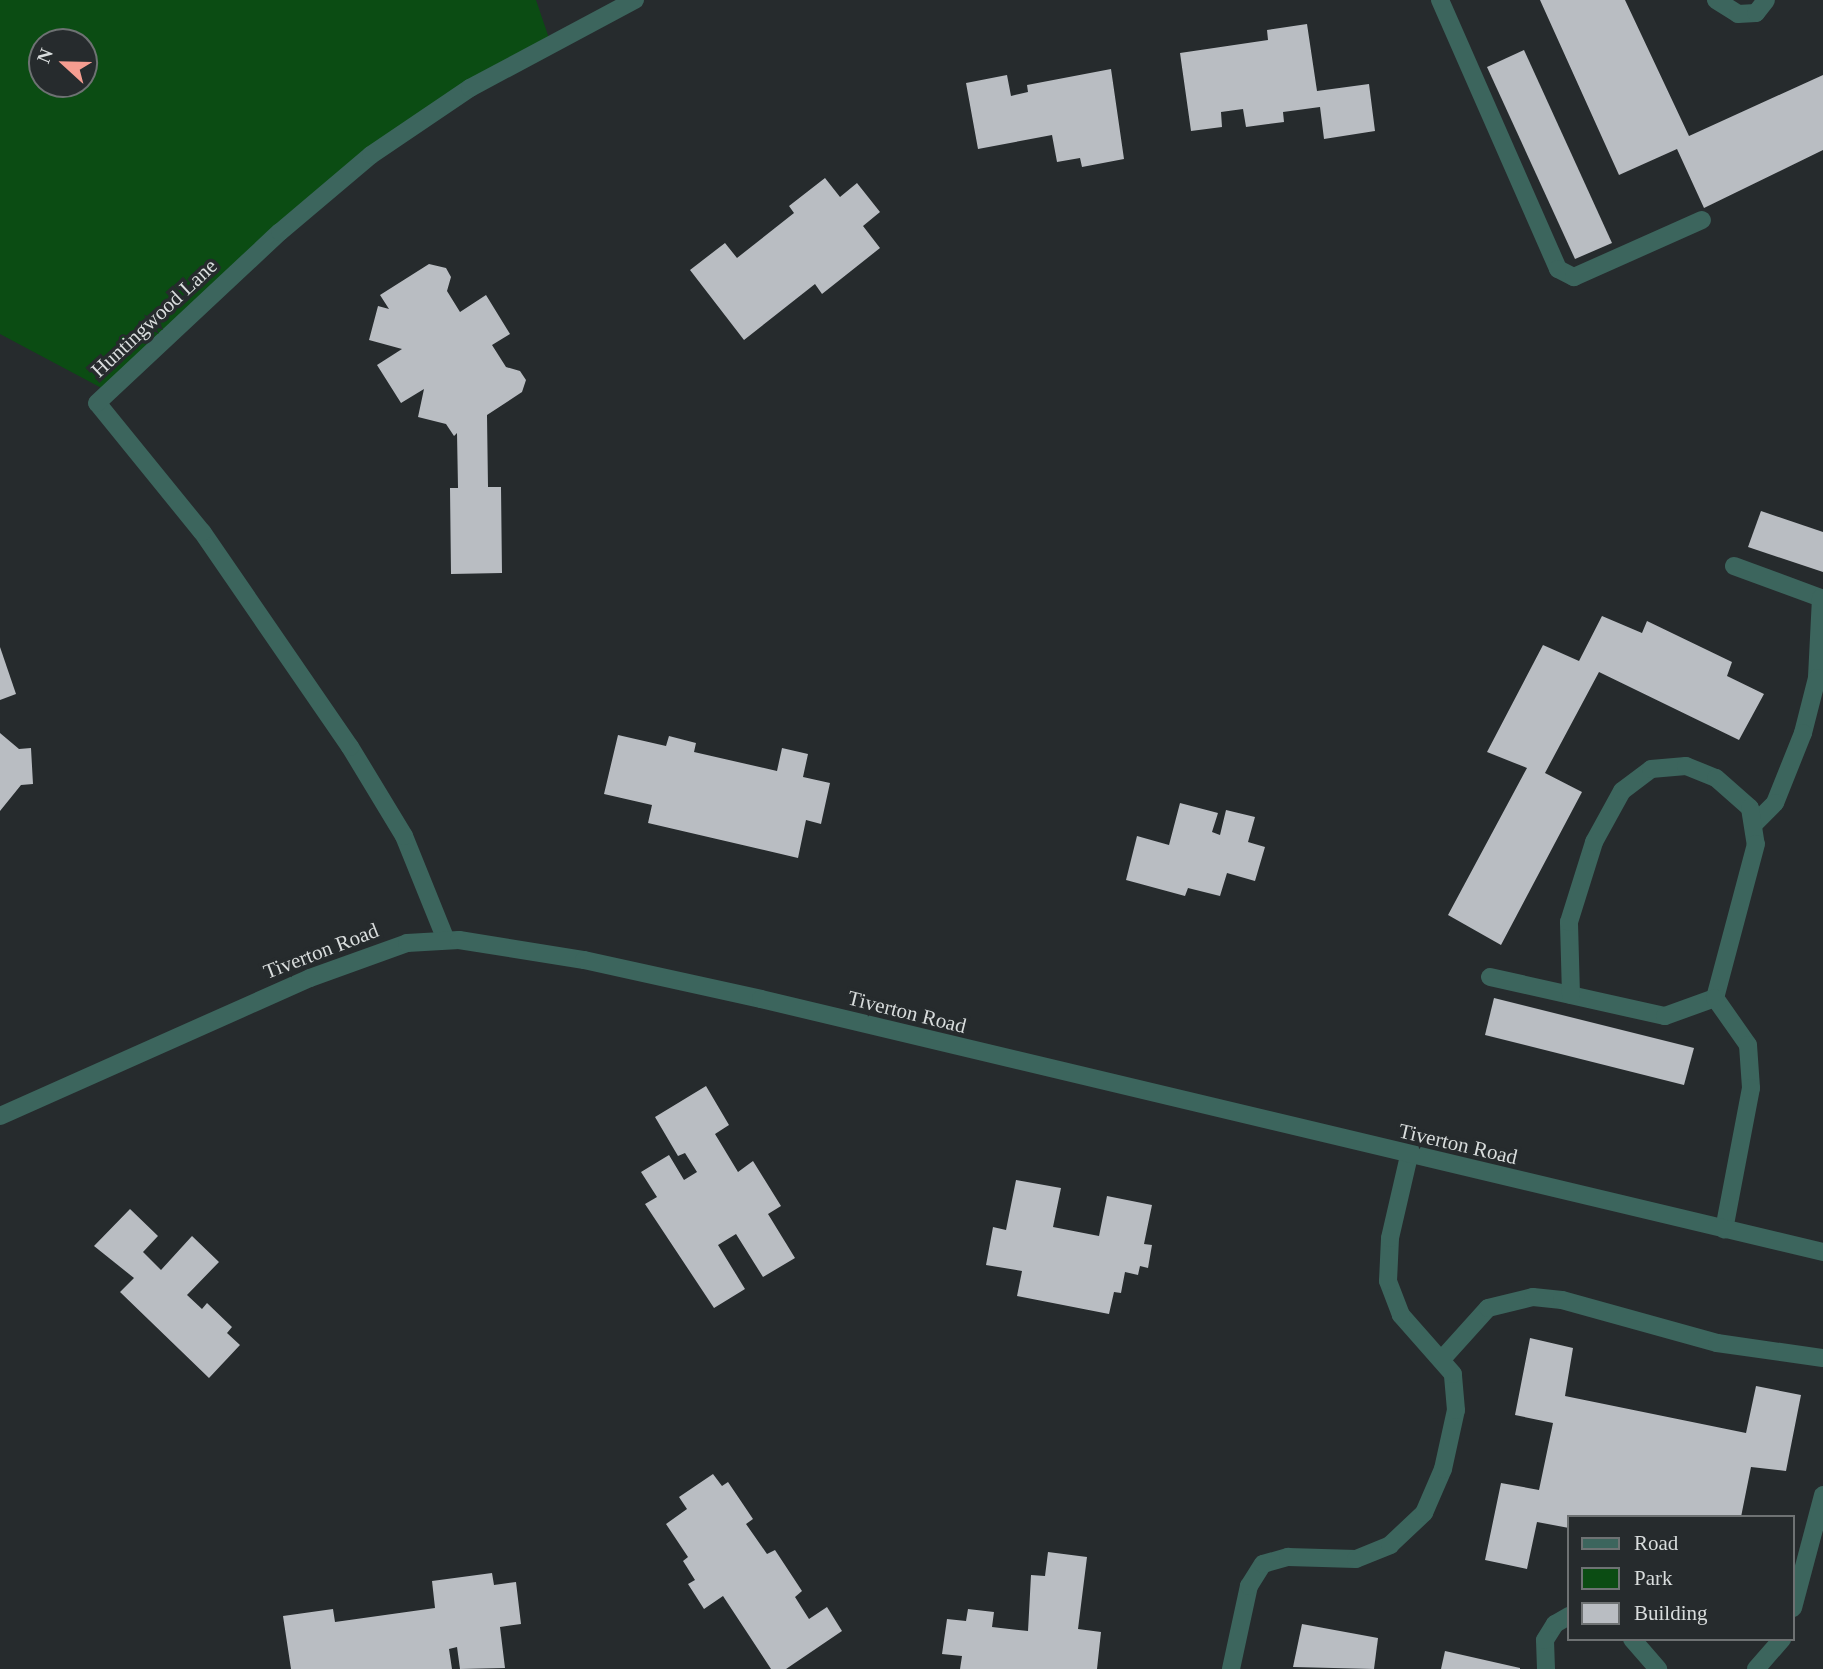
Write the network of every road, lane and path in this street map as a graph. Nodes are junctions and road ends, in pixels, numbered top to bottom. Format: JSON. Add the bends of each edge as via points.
{"nodes":[{"id":1,"x":635,"y":0,"type":"edge"},
{"id":2,"x":1440,"y":0,"type":"edge"},
{"id":3,"x":1716,"y":0,"type":"edge"},
{"id":4,"x":1766,"y":0,"type":"edge"},
{"id":5,"x":1702,"y":220,"type":"dead end"},
{"id":6,"x":1734,"y":566,"type":"dead end"},
{"id":7,"x":1755,"y":823,"type":"junction"},
{"id":8,"x":446,"y":940,"type":"junction"},
{"id":9,"x":1490,"y":977,"type":"dead end"},
{"id":10,"x":1570,"y":995,"type":"junction"},
{"id":11,"x":1715,"y":998,"type":"junction"},
{"id":12,"x":0,"y":1116,"type":"edge"},
{"id":13,"x":1409,"y":1156,"type":"junction"},
{"id":14,"x":1724,"y":1229,"type":"junction"},
{"id":15,"x":1823,"y":1252,"type":"edge"},
{"id":16,"x":1443,"y":1358,"type":"junction"},
{"id":17,"x":1823,"y":1358,"type":"edge"},
{"id":18,"x":1823,"y":1496,"type":"edge"},
{"id":19,"x":1795,"y":1601,"type":"edge"},
{"id":20,"x":1568,"y":1617,"type":"edge"},
{"id":21,"x":1634,"y":1641,"type":"edge"},
{"id":22,"x":1780,"y":1641,"type":"edge"},
{"id":23,"x":1231,"y":1669,"type":"edge"},
{"id":24,"x":1546,"y":1669,"type":"edge"},
{"id":25,"x":1658,"y":1669,"type":"edge"},
{"id":26,"x":1756,"y":1669,"type":"edge"}],
"edges":[{"from":1,"to":8,"type":"street","name":"Huntingwood Lane","via":[[470,88],[371,155],[280,232],[97,402],[202,532],[350,747],[404,836]]},
{"from":2,"to":5,"type":"street","via":[[1558,269],[1574,277]]},
{"from":3,"to":4,"type":"street","via":[[1738,14],[1756,13]]},
{"from":6,"to":7,"type":"street","via":[[1821,598],[1817,678],[1803,733],[1775,803]]},
{"from":7,"to":10,"type":"street","via":[[1750,808],[1716,778],[1686,766],[1651,769],[1622,792],[1594,842],[1569,922]]},
{"from":7,"to":11,"type":"street","via":[[1756,844]]},
{"from":8,"to":12,"type":"street","name":"Tiverton Road","via":[[407,943],[310,978]]},
{"from":8,"to":13,"type":"street","name":"Tiverton Road","via":[[547,952],[747,996]]},
{"from":9,"to":10,"type":"street"},
{"from":10,"to":11,"type":"street","via":[[1665,1016]]},
{"from":11,"to":14,"type":"street","via":[[1748,1045],[1751,1088]]},
{"from":13,"to":14,"type":"street","name":"Tiverton Road"},
{"from":13,"to":16,"type":"street","via":[[1390,1238],[1388,1281],[1401,1315]]},
{"from":14,"to":15,"type":"street","name":"Tiverton Road"},
{"from":16,"to":17,"type":"street","via":[[1488,1308],[1532,1297],[1562,1300],[1717,1343]]},
{"from":16,"to":23,"type":"street","via":[[1453,1374],[1456,1410],[1443,1469],[1424,1513],[1401,1538],[1371,1555],[1288,1557],[1264,1564],[1249,1586]]},
{"from":18,"to":19,"type":"street"},
{"from":20,"to":24,"type":"street","via":[[1555,1624],[1545,1640]]},
{"from":21,"to":25,"type":"street"},
{"from":22,"to":26,"type":"street"}]}
